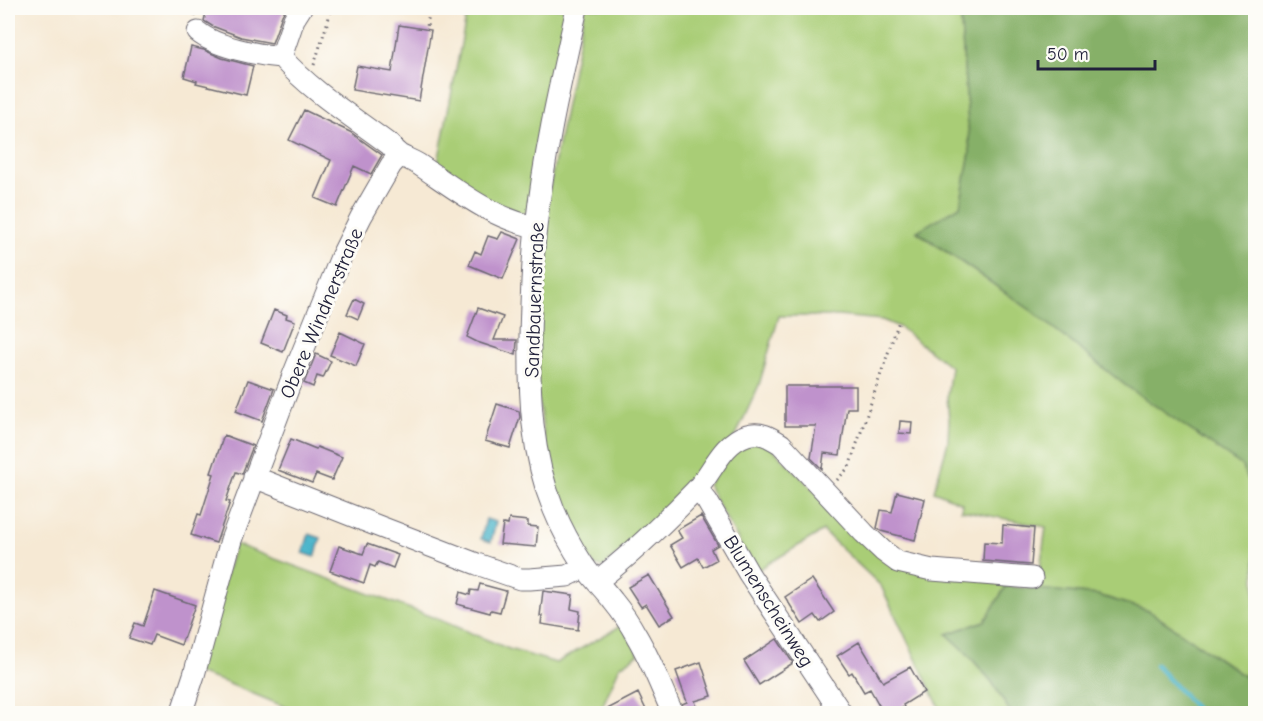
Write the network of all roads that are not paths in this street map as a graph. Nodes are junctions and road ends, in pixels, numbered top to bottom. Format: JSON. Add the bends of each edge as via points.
{"nodes":[{"id":1,"x":301,"y":8,"type":"edge"},
{"id":2,"x":577,"y":8,"type":"edge"},
{"id":3,"x":198,"y":32,"type":"dead end"},
{"id":4,"x":281,"y":57,"type":"junction"},
{"id":5,"x":400,"y":155,"type":"junction"},
{"id":6,"x":536,"y":227,"type":"junction"},
{"id":7,"x":254,"y":477,"type":"junction"},
{"id":8,"x":697,"y":489,"type":"junction"},
{"id":9,"x":591,"y":574,"type":"junction"},
{"id":10,"x":1032,"y":578,"type":"dead end"},
{"id":11,"x":181,"y":714,"type":"edge"},
{"id":12,"x":673,"y":714,"type":"edge"},
{"id":13,"x":842,"y":714,"type":"edge"}],
"edges":[{"from":1,"to":4,"type":"street"},
{"from":2,"to":6,"type":"street","name":"Sandbauernstraße","via":[[543,173]]},
{"from":3,"to":4,"type":"street","via":[[218,43]]},
{"from":4,"to":5,"type":"street","via":[[313,88]]},
{"from":5,"to":6,"type":"street","via":[[500,216]]},
{"from":5,"to":7,"type":"street","name":"Obere Windnerstraße","via":[[341,257]]},
{"from":6,"to":9,"type":"street","name":"Sandbauernstraße","via":[[529,356],[532,429],[554,511]]},
{"from":7,"to":9,"type":"street","via":[[520,579]]},
{"from":7,"to":11,"type":"street","name":"Obere Windnerstraße","via":[[231,540]]},
{"from":8,"to":9,"type":"street","via":[[618,564]]},
{"from":8,"to":10,"type":"street","via":[[734,441],[758,433],[781,444],[864,534],[898,562],[933,570]]},
{"from":8,"to":13,"type":"street","name":"Blumenscheinweg"},
{"from":9,"to":12,"type":"street","name":"Sandbauernstraße","via":[[636,635]]}]}
